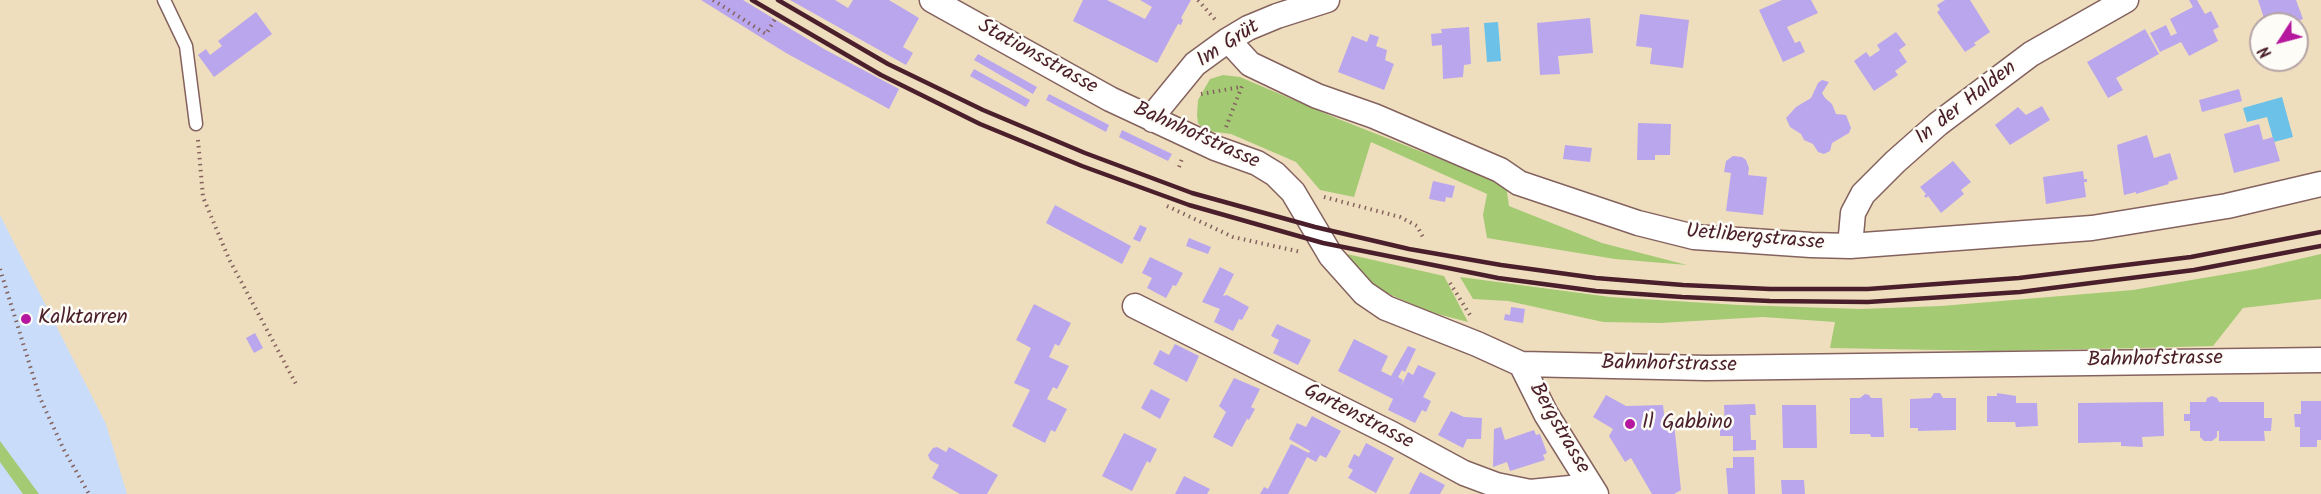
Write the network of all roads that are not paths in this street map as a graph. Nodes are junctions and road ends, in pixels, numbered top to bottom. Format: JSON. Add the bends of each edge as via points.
{"nodes":[{"id":1,"x":164,"y":0,"type":"edge"},
{"id":2,"x":932,"y":0,"type":"edge"},
{"id":3,"x":1327,"y":0,"type":"edge"},
{"id":4,"x":2126,"y":0,"type":"edge"},
{"id":5,"x":1228,"y":40,"type":"junction"},
{"id":6,"x":1110,"y":99,"type":"joint"},
{"id":7,"x":1153,"y":120,"type":"junction"},
{"id":8,"x":196,"y":124,"type":"road end"},
{"id":9,"x":2321,"y":184,"type":"edge"},
{"id":10,"x":1850,"y":246,"type":"junction"},
{"id":11,"x":1135,"y":306,"type":"dead end"},
{"id":12,"x":2321,"y":360,"type":"edge"},
{"id":13,"x":1521,"y":364,"type":"junction"},
{"id":14,"x":1594,"y":490,"type":"edge"}],
"edges":[{"from":1,"to":8,"type":"lane","via":[[186,46]]},
{"from":2,"to":6,"type":"street","name":"Stationsstrasse"},
{"from":3,"to":5,"type":"street","name":"Im Grüt","via":[[1277,16]]},
{"from":4,"to":10,"type":"street","name":"In der Halden","via":[[2031,54],[1938,124],[1895,162],[1863,194],[1854,213]]},
{"from":5,"to":7,"type":"street","name":"Im Grüt","via":[[1195,64]]},
{"from":5,"to":10,"type":"street","name":"Uetlibergstrasse","via":[[1250,64],[1317,96],[1374,116],[1500,170],[1520,183],[1638,223],[1694,237]]},
{"from":6,"to":7,"type":"street","name":"Bahnhofstrasse"},
{"from":7,"to":13,"type":"street","name":"Bahnhofstrasse","via":[[1275,174],[1293,192],[1331,256],[1364,293],[1386,308]]},
{"from":9,"to":10,"type":"street","name":"Uetlibergstrasse","via":[[2228,206],[2092,228]]},
{"from":11,"to":14,"type":"street","name":"Gartenstrasse","via":[[1496,485],[1530,492]]},
{"from":12,"to":13,"type":"street","name":"Bahnhofstrasse","via":[[1706,368]]},
{"from":13,"to":14,"type":"street","name":"Bergstrasse","via":[[1546,414]]}]}
